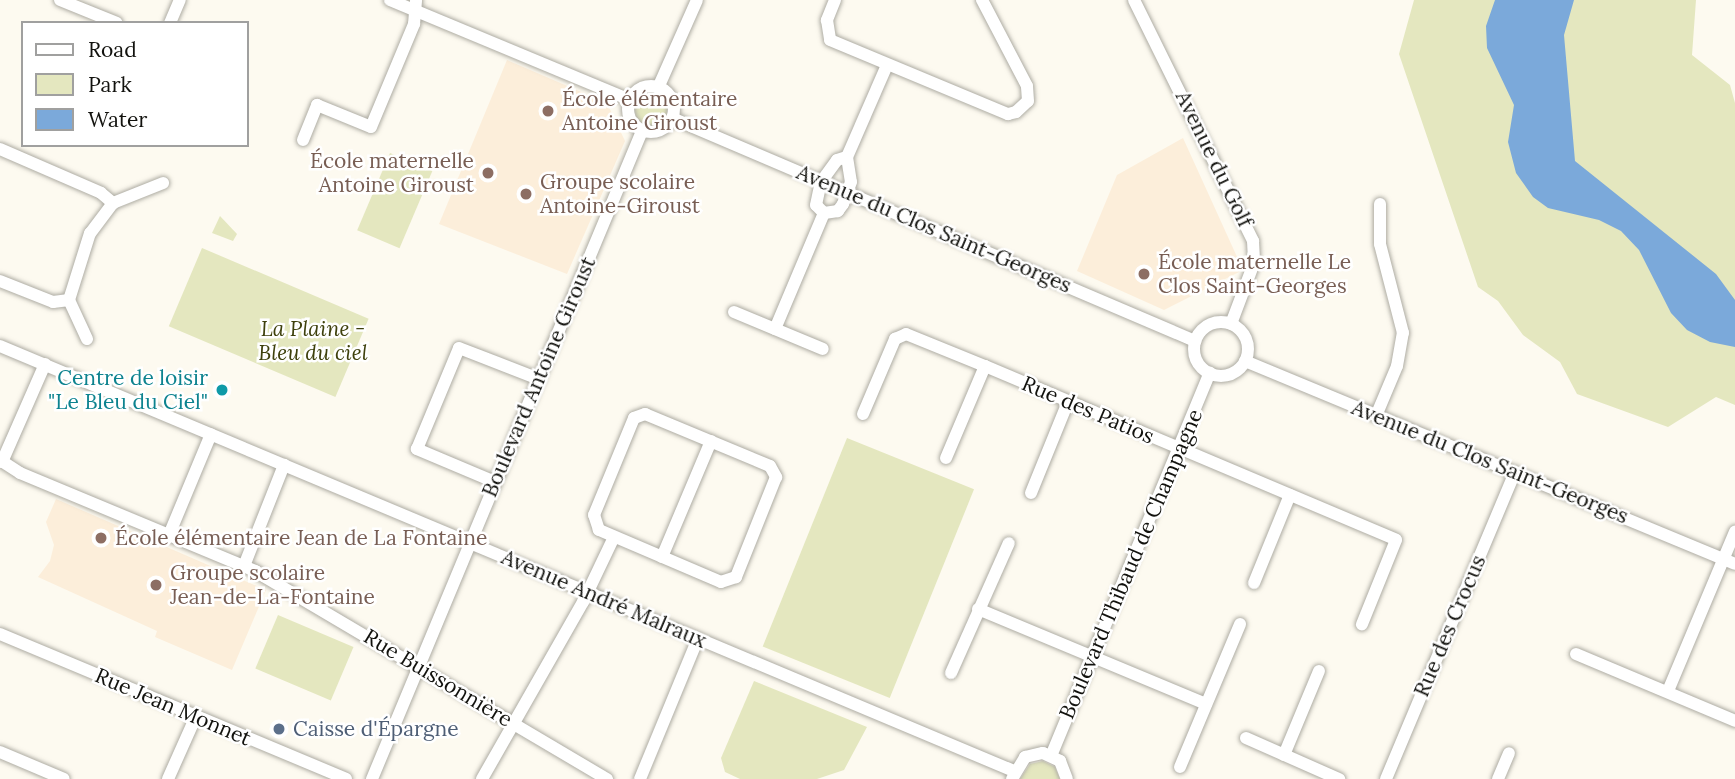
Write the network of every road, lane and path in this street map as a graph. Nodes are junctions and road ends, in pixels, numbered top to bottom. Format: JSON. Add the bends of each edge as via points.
{"nodes":[{"id":1,"x":60,"y":0,"type":"edge"},
{"id":2,"x":180,"y":0,"type":"edge"},
{"id":3,"x":390,"y":0,"type":"edge"},
{"id":4,"x":697,"y":0,"type":"edge"},
{"id":5,"x":835,"y":0,"type":"edge"},
{"id":6,"x":982,"y":0,"type":"edge"},
{"id":7,"x":1134,"y":0,"type":"edge"},
{"id":8,"x":416,"y":5,"type":"edge"},
{"id":9,"x":108,"y":21,"type":"edge"},
{"id":10,"x":171,"y":21,"type":"edge"},
{"id":11,"x":887,"y":65,"type":"junction"},
{"id":12,"x":658,"y":88,"type":"junction"},
{"id":13,"x":630,"y":100,"type":"junction"},
{"id":14,"x":672,"y":118,"type":"junction"},
{"id":15,"x":642,"y":131,"type":"junction"},
{"id":16,"x":303,"y":140,"type":"dead end"},
{"id":17,"x":0,"y":149,"type":"edge"},
{"id":18,"x":847,"y":157,"type":"junction"},
{"id":19,"x":821,"y":182,"type":"junction"},
{"id":20,"x":163,"y":183,"type":"dead end"},
{"id":21,"x":847,"y":192,"type":"junction"},
{"id":22,"x":114,"y":203,"type":"junction"},
{"id":23,"x":1380,"y":204,"type":"dead end"},
{"id":24,"x":824,"y":213,"type":"junction"},
{"id":25,"x":0,"y":281,"type":"edge"},
{"id":26,"x":69,"y":300,"type":"junction"},
{"id":27,"x":734,"y":312,"type":"dead end"},
{"id":28,"x":1231,"y":324,"type":"junction"},
{"id":29,"x":775,"y":329,"type":"junction"},
{"id":30,"x":86,"y":339,"type":"dead end"},
{"id":31,"x":1195,"y":341,"type":"junction"},
{"id":32,"x":0,"y":346,"type":"edge"},
{"id":33,"x":823,"y":349,"type":"dead end"},
{"id":34,"x":1245,"y":361,"type":"junction"},
{"id":35,"x":44,"y":364,"type":"junction"},
{"id":36,"x":985,"y":366,"type":"junction"},
{"id":37,"x":1210,"y":373,"type":"junction"},
{"id":38,"x":539,"y":379,"type":"junction"},
{"id":39,"x":1068,"y":402,"type":"junction"},
{"id":40,"x":863,"y":414,"type":"dead end"},
{"id":41,"x":1376,"y":416,"type":"junction"},
{"id":42,"x":211,"y":434,"type":"junction"},
{"id":43,"x":711,"y":441,"type":"junction"},
{"id":44,"x":1179,"y":449,"type":"junction"},
{"id":45,"x":946,"y":458,"type":"dead end"},
{"id":46,"x":1,"y":461,"type":"edge"},
{"id":47,"x":284,"y":465,"type":"junction"},
{"id":48,"x":1515,"y":472,"type":"junction"},
{"id":49,"x":495,"y":482,"type":"junction"},
{"id":50,"x":1031,"y":494,"type":"dead end"},
{"id":51,"x":1290,"y":495,"type":"junction"},
{"id":52,"x":1735,"y":532,"type":"edge"},
{"id":53,"x":169,"y":535,"type":"junction"},
{"id":54,"x":614,"y":537,"type":"junction"},
{"id":55,"x":470,"y":543,"type":"junction"},
{"id":56,"x":1009,"y":543,"type":"dead end"},
{"id":57,"x":662,"y":557,"type":"junction"},
{"id":58,"x":1729,"y":562,"type":"edge"},
{"id":59,"x":244,"y":565,"type":"junction"},
{"id":60,"x":1254,"y":583,"type":"dead end"},
{"id":61,"x":588,"y":592,"type":"junction"},
{"id":62,"x":978,"y":609,"type":"junction"},
{"id":63,"x":1240,"y":624,"type":"dead end"},
{"id":64,"x":1362,"y":624,"type":"dead end"},
{"id":65,"x":0,"y":634,"type":"edge"},
{"id":66,"x":698,"y":638,"type":"junction"},
{"id":67,"x":1576,"y":654,"type":"dead end"},
{"id":68,"x":1093,"y":658,"type":"junction"},
{"id":69,"x":417,"y":665,"type":"junction"},
{"id":70,"x":1320,"y":671,"type":"dead end"},
{"id":71,"x":951,"y":673,"type":"dead end"},
{"id":72,"x":1668,"y":691,"type":"junction"},
{"id":73,"x":1206,"y":704,"type":"junction"},
{"id":74,"x":196,"y":716,"type":"junction"},
{"id":75,"x":1735,"y":721,"type":"edge"},
{"id":76,"x":513,"y":723,"type":"junction"},
{"id":77,"x":1246,"y":738,"type":"dead end"},
{"id":78,"x":0,"y":752,"type":"edge"},
{"id":79,"x":1509,"y":753,"type":"dead end"},
{"id":80,"x":1284,"y":755,"type":"junction"},
{"id":81,"x":1051,"y":756,"type":"junction"},
{"id":82,"x":1180,"y":767,"type":"dead end"},
{"id":83,"x":593,"y":775,"type":"edge"},
{"id":84,"x":1013,"y":775,"type":"edge"},
{"id":85,"x":64,"y":779,"type":"edge"},
{"id":86,"x":168,"y":779,"type":"edge"},
{"id":87,"x":346,"y":779,"type":"edge"},
{"id":88,"x":372,"y":779,"type":"edge"},
{"id":89,"x":482,"y":779,"type":"edge"},
{"id":90,"x":607,"y":779,"type":"edge"},
{"id":91,"x":640,"y":779,"type":"edge"},
{"id":92,"x":1067,"y":779,"type":"edge"},
{"id":93,"x":1339,"y":779,"type":"edge"},
{"id":94,"x":1386,"y":779,"type":"edge"},
{"id":95,"x":1498,"y":779,"type":"edge"}],
"edges":[{"from":1,"to":9,"type":"street"},
{"from":2,"to":10,"type":"street"},
{"from":3,"to":8,"type":"street"},
{"from":4,"to":12,"type":"street"},
{"from":5,"to":11,"type":"street","via":[[827,20],[830,40]]},
{"from":6,"to":11,"type":"street","via":[[1027,86],[1028,101],[1023,109],[1008,114]]},
{"from":7,"to":28,"type":"street","name":"Avenue du Golf","via":[[1253,241],[1254,263]]},
{"from":8,"to":13,"type":"street"},
{"from":8,"to":16,"type":"street","via":[[414,24],[371,127],[317,104]]},
{"from":11,"to":18,"type":"street"},
{"from":12,"to":13,"type":"street","via":[[645,87]]},
{"from":12,"to":14,"type":"street","via":[[670,97]]},
{"from":13,"to":15,"type":"street","via":[[631,121]]},
{"from":14,"to":15,"type":"street","via":[[656,132]]},
{"from":14,"to":19,"type":"street","name":"Avenue du Clos Saint-Georges"},
{"from":15,"to":38,"type":"street","name":"Boulevard Antoine Giroust"},
{"from":17,"to":22,"type":"street","via":[[101,192]]},
{"from":18,"to":19,"type":"street","via":[[837,160]]},
{"from":18,"to":21,"type":"street","via":[[852,166]]},
{"from":19,"to":21,"type":"street","name":"Avenue du Clos Saint-Georges"},
{"from":19,"to":24,"type":"street","via":[[816,205]]},
{"from":20,"to":22,"type":"street"},
{"from":21,"to":24,"type":"street","via":[[838,211]]},
{"from":21,"to":31,"type":"street","name":"Avenue du Clos Saint-Georges"},
{"from":22,"to":26,"type":"street","via":[[83,249]]},
{"from":23,"to":41,"type":"street","via":[[1380,244],[1403,333],[1396,366]]},
{"from":24,"to":29,"type":"street"},
{"from":25,"to":26,"type":"street","via":[[53,302]]},
{"from":26,"to":30,"type":"street"},
{"from":27,"to":29,"type":"street"},
{"from":28,"to":31,"type":"street","via":[[1205,327]]},
{"from":28,"to":34,"type":"street","via":[[1244,335]]},
{"from":29,"to":33,"type":"street"},
{"from":31,"to":37,"type":"street","via":[[1198,363]]},
{"from":32,"to":35,"type":"street","name":"Avenue André Malraux"},
{"from":34,"to":37,"type":"street","via":[[1233,372]]},
{"from":34,"to":41,"type":"street","name":"Avenue du Clos Saint-Georges"},
{"from":35,"to":42,"type":"street","name":"Avenue André Malraux"},
{"from":35,"to":46,"type":"street"},
{"from":36,"to":39,"type":"street","name":"Rue des Patios"},
{"from":36,"to":40,"type":"street","name":"Rue des Patios","via":[[906,334],[895,339]]},
{"from":36,"to":45,"type":"street"},
{"from":37,"to":44,"type":"street","name":"Boulevard Thibaud de Champagne"},
{"from":38,"to":49,"type":"street","name":"Boulevard Antoine Giroust"},
{"from":38,"to":49,"type":"street","via":[[459,348],[417,449]]},
{"from":39,"to":44,"type":"street","name":"Rue des Patios"},
{"from":39,"to":50,"type":"street"},
{"from":41,"to":48,"type":"street","name":"Avenue du Clos Saint-Georges"},
{"from":42,"to":47,"type":"street","name":"Avenue André Malraux"},
{"from":42,"to":53,"type":"street"},
{"from":43,"to":54,"type":"street","via":[[645,414],[634,418],[594,515],[599,530]]},
{"from":43,"to":57,"type":"street"},
{"from":43,"to":57,"type":"street","via":[[770,466],[776,477],[736,577],[721,582]]},
{"from":44,"to":51,"type":"street","name":"Rue des Patios"},
{"from":44,"to":68,"type":"street","name":"Boulevard Thibaud de Champagne"},
{"from":46,"to":53,"type":"street","name":"Rue Buissonnière"},
{"from":47,"to":55,"type":"street","name":"Avenue André Malraux"},
{"from":47,"to":59,"type":"street"},
{"from":48,"to":58,"type":"street","name":"Avenue du Clos Saint-Georges"},
{"from":48,"to":94,"type":"street","name":"Rue des Crocus"},
{"from":49,"to":55,"type":"street","name":"Boulevard Antoine Giroust"},
{"from":51,"to":60,"type":"street"},
{"from":51,"to":64,"type":"street","name":"Rue des Patios","via":[[1396,540]]},
{"from":52,"to":58,"type":"street"},
{"from":53,"to":59,"type":"street","name":"Rue Buissonnière"},
{"from":54,"to":57,"type":"street"},
{"from":54,"to":61,"type":"street"},
{"from":55,"to":61,"type":"street","name":"Avenue André Malraux"},
{"from":55,"to":69,"type":"street","name":"Boulevard Antoine Giroust"},
{"from":56,"to":62,"type":"street"},
{"from":58,"to":72,"type":"street"},
{"from":59,"to":69,"type":"street","name":"Rue Buissonnière"},
{"from":61,"to":66,"type":"street","name":"Avenue André Malraux"},
{"from":61,"to":76,"type":"street"},
{"from":62,"to":68,"type":"street"},
{"from":62,"to":71,"type":"street"},
{"from":63,"to":73,"type":"street"},
{"from":65,"to":74,"type":"street","name":"Rue Jean Monnet"},
{"from":66,"to":84,"type":"street","name":"Avenue André Malraux"},
{"from":66,"to":91,"type":"street"},
{"from":67,"to":72,"type":"street"},
{"from":68,"to":73,"type":"street"},
{"from":68,"to":81,"type":"street","name":"Boulevard Thibaud de Champagne"},
{"from":69,"to":76,"type":"street","name":"Rue Buissonnière"},
{"from":69,"to":88,"type":"street","name":"Boulevard Antoine Giroust"},
{"from":70,"to":80,"type":"street"},
{"from":72,"to":75,"type":"street"},
{"from":73,"to":82,"type":"street"},
{"from":74,"to":86,"type":"street"},
{"from":74,"to":87,"type":"street","name":"Rue Jean Monnet"},
{"from":76,"to":83,"type":"street","name":"Rue Buissonnière"},
{"from":76,"to":89,"type":"street"},
{"from":77,"to":80,"type":"street"},
{"from":78,"to":85,"type":"street"},
{"from":79,"to":95,"type":"street"},
{"from":80,"to":93,"type":"street"},
{"from":81,"to":84,"type":"street","via":[[1034,754]]},
{"from":81,"to":92,"type":"street","via":[[1060,761]]},
{"from":83,"to":90,"type":"street","name":"Rue Buissonnière"}]}
